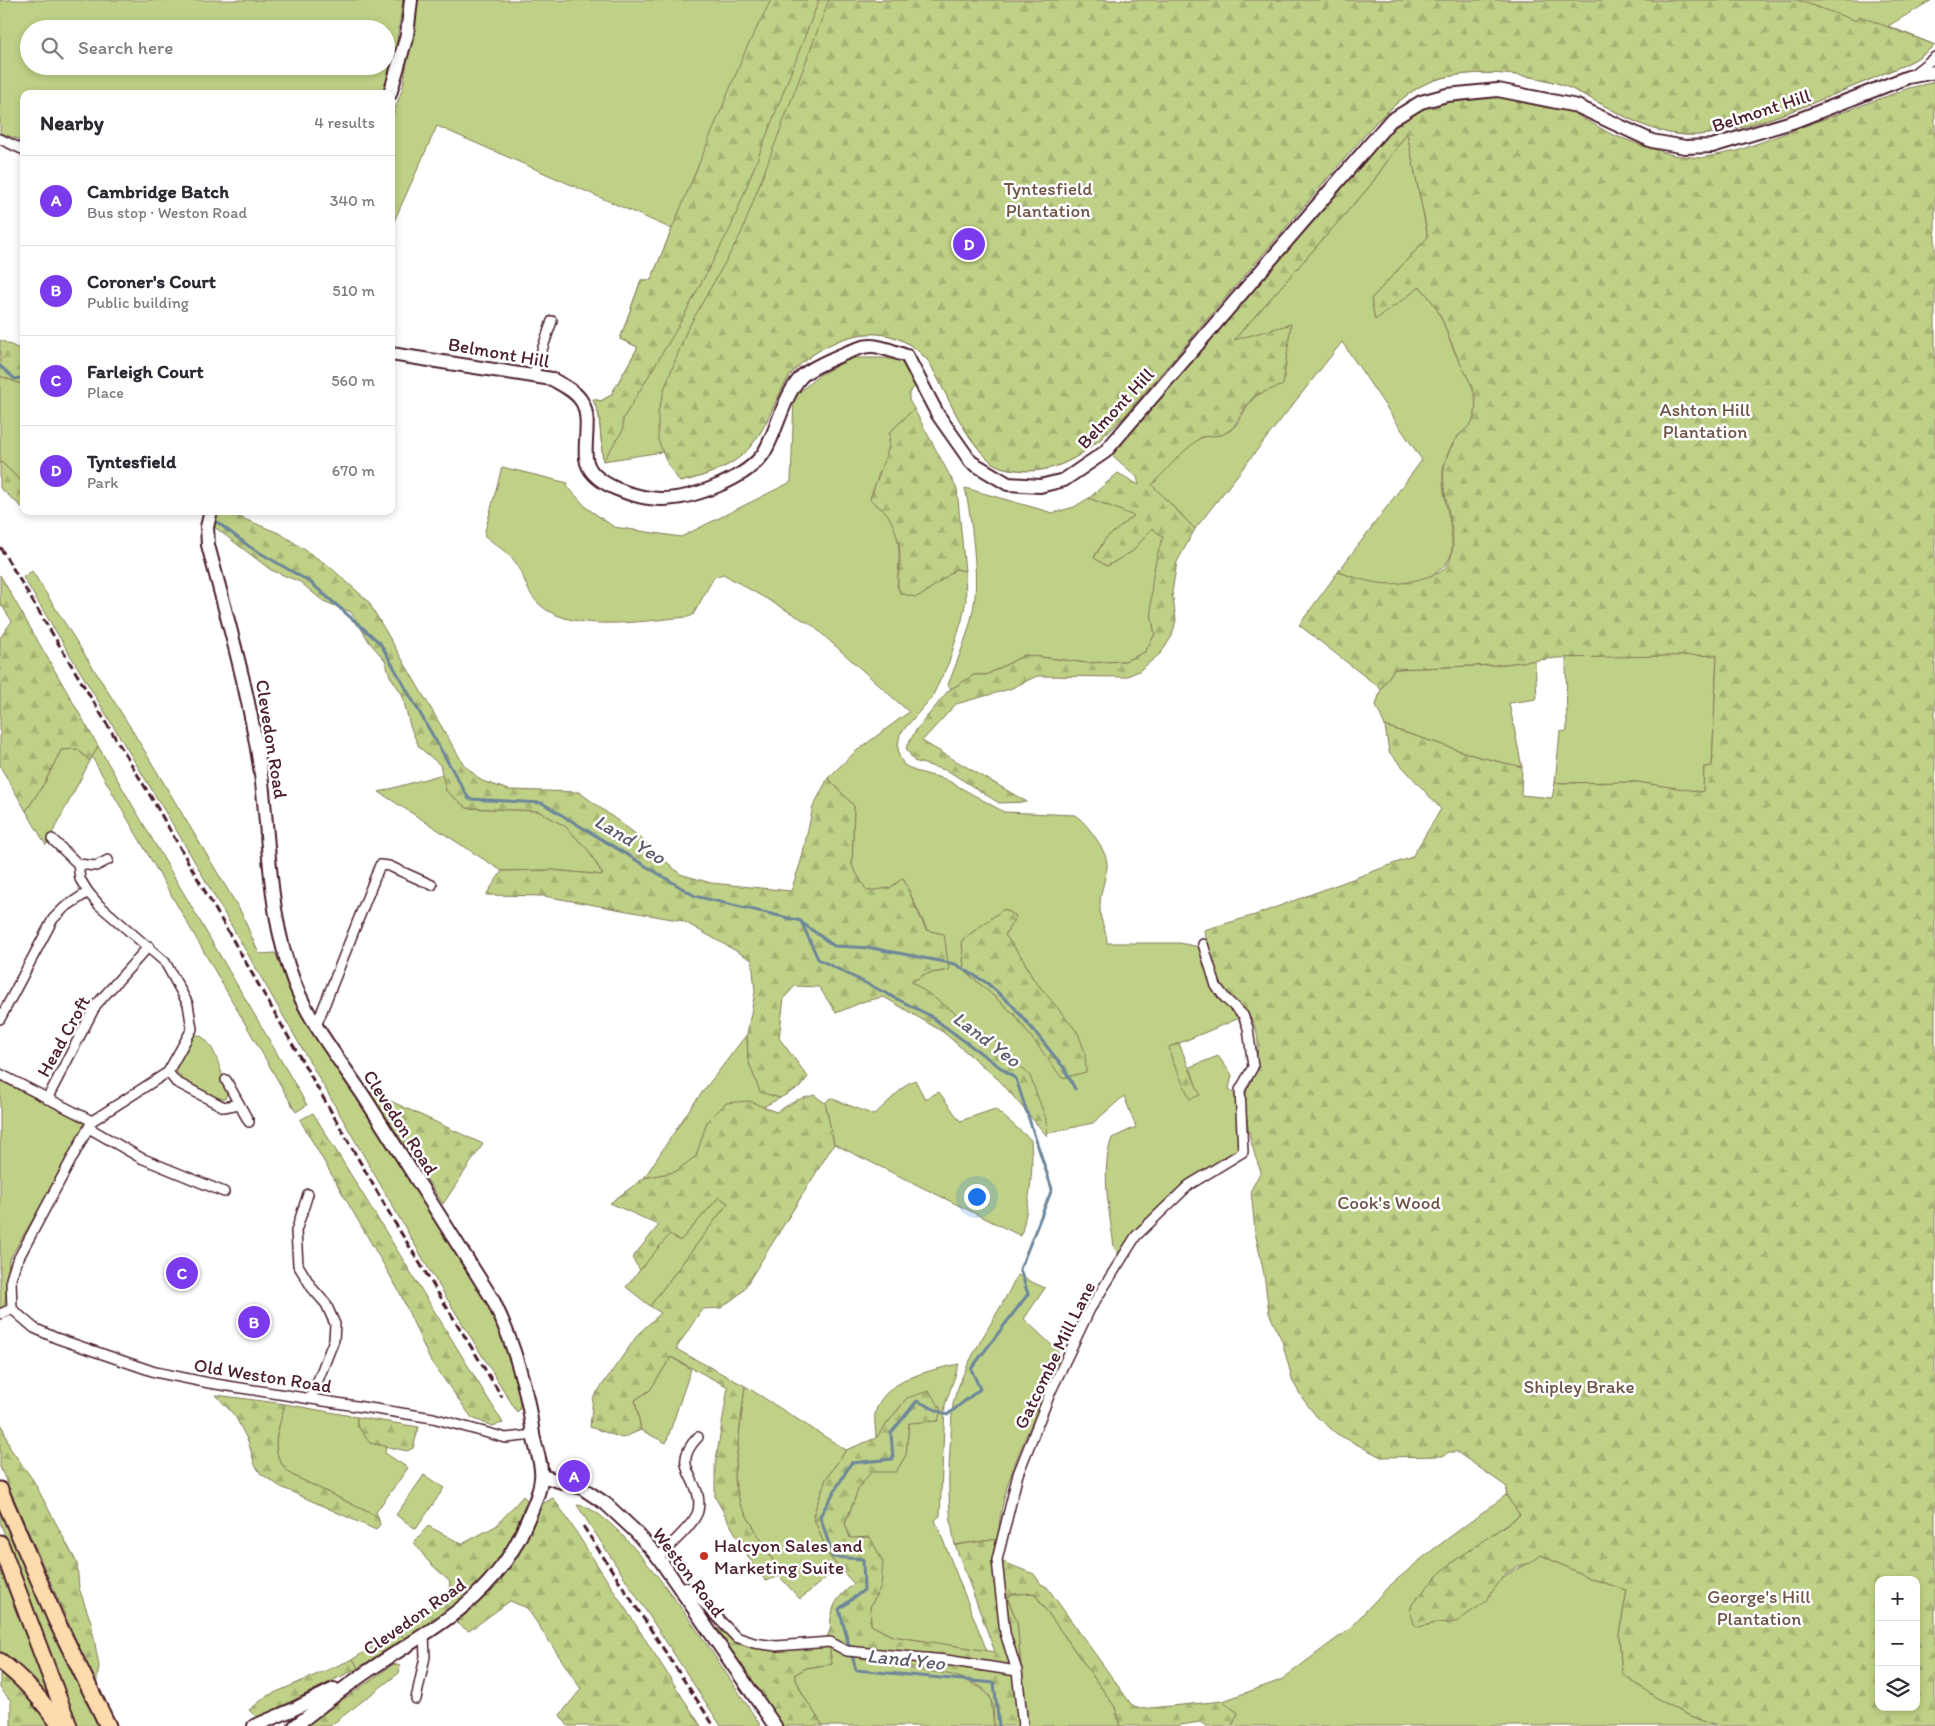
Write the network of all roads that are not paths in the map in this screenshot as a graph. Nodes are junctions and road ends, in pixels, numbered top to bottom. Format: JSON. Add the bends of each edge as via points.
{"nodes":[{"id":1,"x":411,"y":0,"type":"edge"},
{"id":2,"x":1935,"y":57,"type":"edge"},
{"id":3,"x":1935,"y":72,"type":"edge"},
{"id":4,"x":1908,"y":77,"type":"junction"},
{"id":5,"x":391,"y":90,"type":"edge"},
{"id":6,"x":0,"y":140,"type":"edge"},
{"id":7,"x":20,"y":148,"type":"edge"},
{"id":8,"x":552,"y":321,"type":"dead end"},
{"id":9,"x":395,"y":355,"type":"edge"},
{"id":10,"x":533,"y":376,"type":"junction"},
{"id":11,"x":209,"y":517,"type":"edge"},
{"id":12,"x":52,"y":839,"type":"dead end"},
{"id":13,"x":108,"y":860,"type":"dead end"},
{"id":14,"x":78,"y":864,"type":"junction"},
{"id":15,"x":432,"y":885,"type":"dead end"},
{"id":16,"x":88,"y":892,"type":"junction"},
{"id":17,"x":1203,"y":944,"type":"dead end"},
{"id":18,"x":149,"y":946,"type":"junction"},
{"id":19,"x":0,"y":1019,"type":"edge"},
{"id":20,"x":316,"y":1026,"type":"junction"},
{"id":21,"x":168,"y":1072,"type":"junction"},
{"id":22,"x":0,"y":1074,"type":"edge"},
{"id":23,"x":226,"y":1080,"type":"dead end"},
{"id":24,"x":48,"y":1099,"type":"junction"},
{"id":25,"x":239,"y":1104,"type":"junction"},
{"id":26,"x":249,"y":1122,"type":"dead end"},
{"id":27,"x":90,"y":1125,"type":"junction"},
{"id":28,"x":224,"y":1192,"type":"dead end"},
{"id":29,"x":308,"y":1194,"type":"dead end"},
{"id":30,"x":12,"y":1309,"type":"junction"},
{"id":31,"x":0,"y":1314,"type":"edge"},
{"id":32,"x":311,"y":1398,"type":"junction"},
{"id":33,"x":533,"y":1435,"type":"junction"},
{"id":34,"x":698,"y":1436,"type":"dead end"},
{"id":35,"x":542,"y":1476,"type":"junction"},
{"id":36,"x":0,"y":1490,"type":"edge"},
{"id":37,"x":0,"y":1543,"type":"edge"},
{"id":38,"x":658,"y":1557,"type":"junction"},
{"id":39,"x":678,"y":1586,"type":"junction"},
{"id":40,"x":424,"y":1635,"type":"junction"},
{"id":41,"x":0,"y":1662,"type":"edge"},
{"id":42,"x":1017,"y":1672,"type":"junction"},
{"id":43,"x":365,"y":1673,"type":"junction"},
{"id":44,"x":416,"y":1699,"type":"dead end"},
{"id":45,"x":60,"y":1726,"type":"edge"},
{"id":46,"x":69,"y":1726,"type":"edge"},
{"id":47,"x":108,"y":1726,"type":"edge"},
{"id":48,"x":254,"y":1726,"type":"edge"},
{"id":49,"x":295,"y":1726,"type":"edge"},
{"id":50,"x":775,"y":1726,"type":"edge"},
{"id":51,"x":1023,"y":1726,"type":"edge"}],
"edges":[{"from":1,"to":5,"type":"main road","via":[[407,35]]},
{"from":2,"to":4,"type":"street"},
{"from":3,"to":4,"type":"main road"},
{"from":4,"to":10,"type":"main road","name":"Belmont Hill","via":[[1747,138],[1698,147],[1652,142],[1577,106],[1498,90],[1447,94],[1420,102],[1390,121],[1105,452],[1064,480],[1040,486],[1008,484],[971,462],[938,415],[907,356],[870,346],[837,356],[802,376],[783,408],[764,453],[747,469],[724,483],[695,493],[660,499],[610,487],[595,476],[586,460],[587,425],[582,402],[570,389],[552,379]]},
{"from":6,"to":7,"type":"street"},
{"from":8,"to":10,"type":"street"},
{"from":9,"to":10,"type":"main road","name":"Belmont Hill"},
{"from":11,"to":20,"type":"main road","name":"Clevedon Road","via":[[208,545],[249,703],[261,775],[272,897],[283,950],[294,983]]},
{"from":12,"to":14,"type":"street"},
{"from":13,"to":14,"type":"street","via":[[96,866]]},
{"from":14,"to":16,"type":"street","via":[[80,878]]},
{"from":15,"to":20,"type":"street","via":[[380,865]]},
{"from":16,"to":18,"type":"street"},
{"from":16,"to":19,"type":"street","via":[[53,919]]},
{"from":17,"to":42,"type":"street","name":"Gatcombe Mill Lane","via":[[1216,986],[1243,1015],[1248,1028],[1253,1067],[1240,1090],[1242,1152],[1189,1185],[1136,1236],[1090,1309],[1051,1391],[1018,1474],[998,1560],[1005,1633]]},
{"from":18,"to":21,"type":"street","via":[[165,962],[188,1004],[191,1017],[192,1029]]},
{"from":18,"to":24,"type":"street","name":"Head Croft","via":[[96,1005]]},
{"from":20,"to":33,"type":"main road","name":"Clevedon Road","via":[[492,1300],[516,1354],[528,1394]]},
{"from":21,"to":25,"type":"street","via":[[176,1082],[224,1107]]},
{"from":21,"to":27,"type":"street"},
{"from":22,"to":24,"type":"street"},
{"from":23,"to":25,"type":"street"},
{"from":24,"to":27,"type":"street"},
{"from":25,"to":26,"type":"street"},
{"from":27,"to":28,"type":"street","via":[[141,1158]]},
{"from":27,"to":30,"type":"street","via":[[16,1263],[11,1280]]},
{"from":29,"to":32,"type":"street","via":[[296,1231],[298,1265],[326,1304],[334,1324],[334,1340]]},
{"from":30,"to":31,"type":"street"},
{"from":30,"to":32,"type":"street","name":"Old Weston Road","via":[[34,1328],[56,1338],[155,1372]]},
{"from":32,"to":33,"type":"street","name":"Old Weston Road","via":[[433,1418],[506,1438]]},
{"from":33,"to":35,"type":"main road","name":"Clevedon Road"},
{"from":34,"to":38,"type":"street","via":[[686,1454],[685,1466],[699,1498],[698,1512]]},
{"from":35,"to":38,"type":"main road","name":"Weston Road","via":[[582,1488],[606,1504]]},
{"from":35,"to":40,"type":"main road","name":"Clevedon Road","via":[[538,1496],[508,1561],[478,1596]]},
{"from":36,"to":47,"type":"main road","via":[[56,1620]]},
{"from":37,"to":46,"type":"main road"},
{"from":38,"to":39,"type":"main road","name":"Weston Road"},
{"from":39,"to":42,"type":"street","via":[[689,1588],[736,1637],[754,1643],[776,1646],[830,1642],[851,1652],[946,1660]]},
{"from":39,"to":50,"type":"main road","name":"Weston Road"},
{"from":40,"to":43,"type":"main road","name":"Clevedon Road"},
{"from":40,"to":44,"type":"street","via":[[425,1657]]},
{"from":41,"to":45,"type":"main road","via":[[16,1673]]},
{"from":42,"to":51,"type":"street"},
{"from":43,"to":48,"type":"main road","name":"Clevedon Road"},
{"from":43,"to":49,"type":"main road","name":"Clevedon Road"}]}
